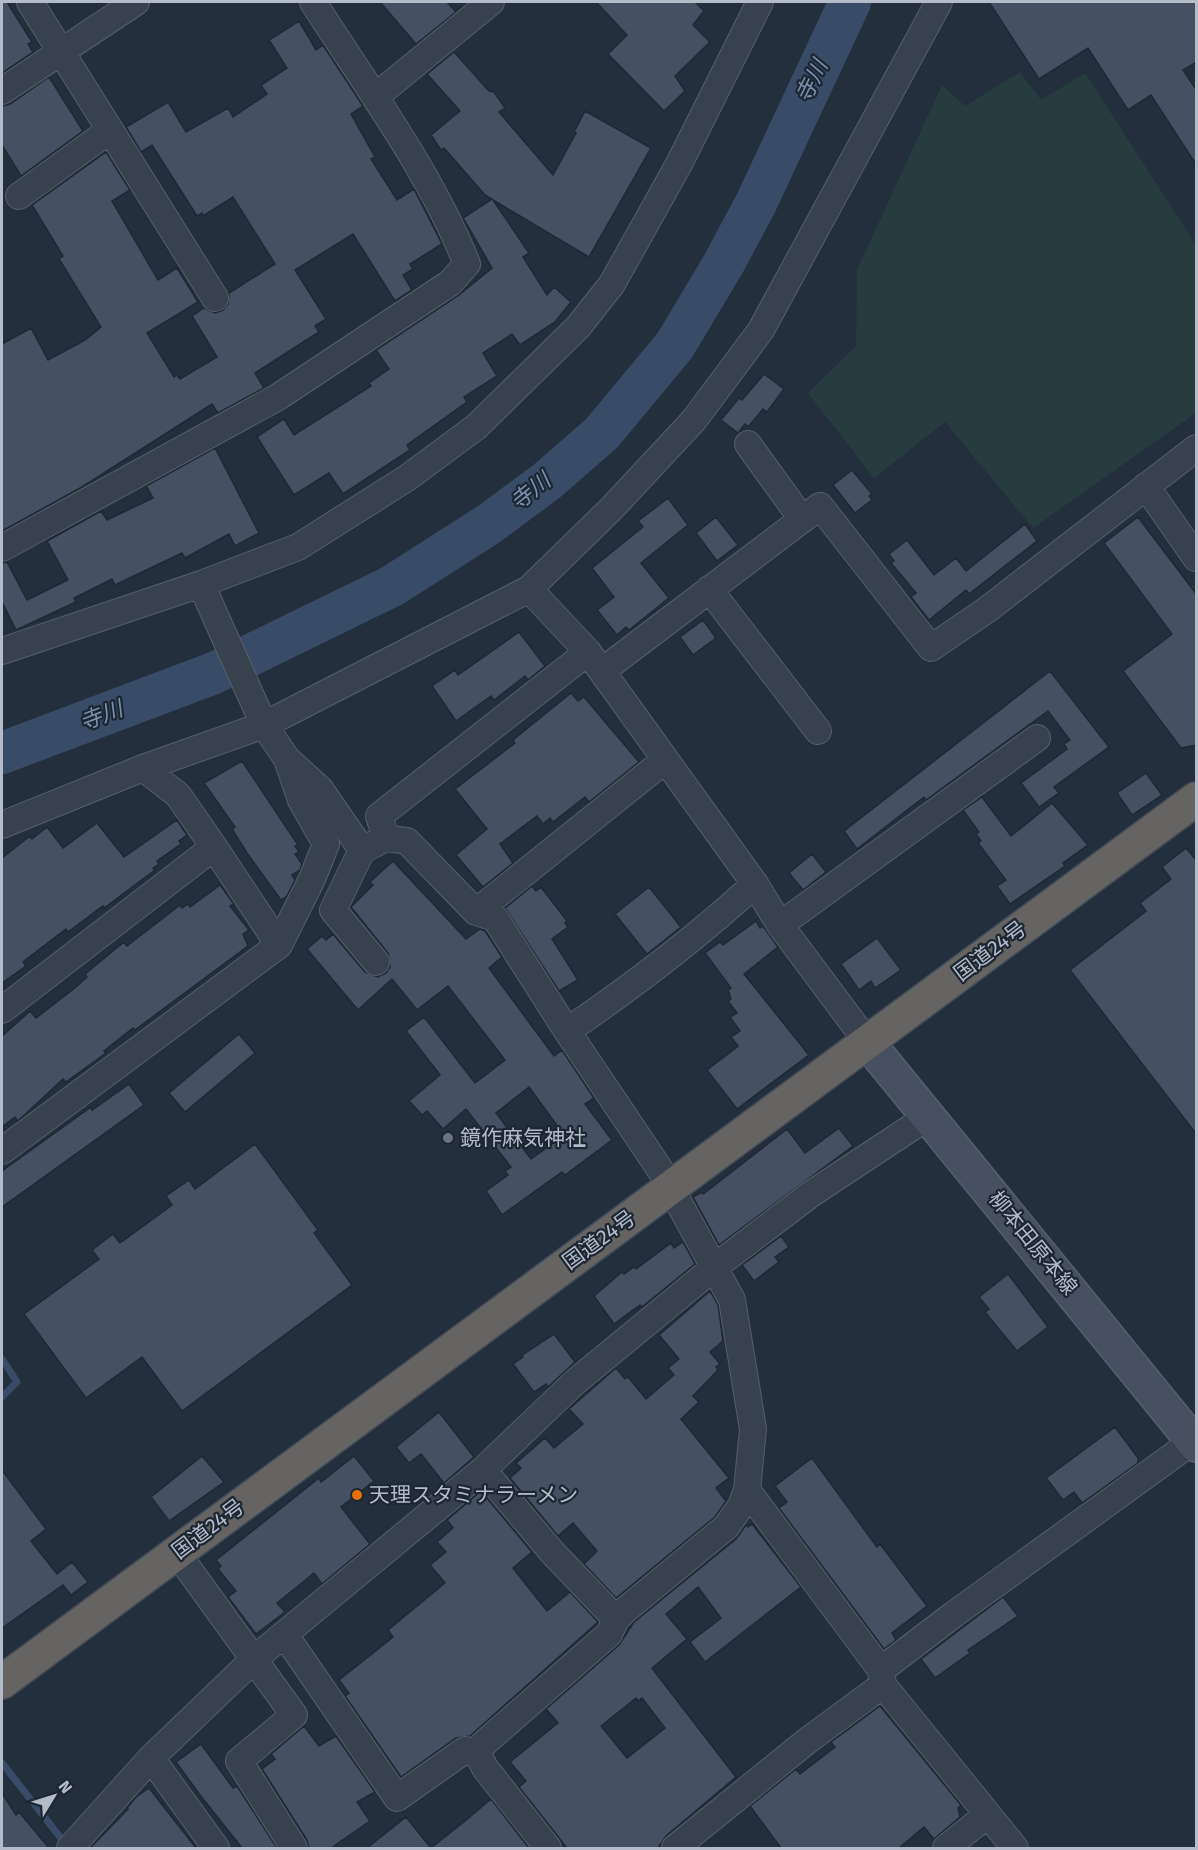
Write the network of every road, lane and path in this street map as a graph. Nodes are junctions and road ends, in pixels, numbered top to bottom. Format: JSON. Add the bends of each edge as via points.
{"nodes":[{"id":1,"x":30,"y":2,"type":"edge"},
{"id":2,"x":136,"y":2,"type":"edge"},
{"id":3,"x":313,"y":2,"type":"edge"},
{"id":4,"x":491,"y":2,"type":"edge"},
{"id":5,"x":760,"y":2,"type":"edge"},
{"id":6,"x":939,"y":2,"type":"edge"},
{"id":7,"x":60,"y":50,"type":"junction"},
{"id":8,"x":2,"y":91,"type":"edge"},
{"id":9,"x":375,"y":97,"type":"junction"},
{"id":10,"x":110,"y":130,"type":"junction"},
{"id":11,"x":19,"y":196,"type":"dead end"},
{"id":12,"x":215,"y":298,"type":"dead end"},
{"id":13,"x":748,"y":444,"type":"dead end"},
{"id":14,"x":1197,"y":448,"type":"edge"},
{"id":15,"x":1146,"y":486,"type":"junction"},
{"id":16,"x":802,"y":519,"type":"junction"},
{"id":17,"x":2,"y":548,"type":"edge"},
{"id":18,"x":1197,"y":558,"type":"edge"},
{"id":19,"x":202,"y":587,"type":"junction"},
{"id":20,"x":529,"y":589,"type":"junction"},
{"id":21,"x":709,"y":590,"type":"junction"},
{"id":22,"x":2,"y":651,"type":"edge"},
{"id":23,"x":595,"y":662,"type":"junction"},
{"id":24,"x":262,"y":720,"type":"junction"},
{"id":25,"x":818,"y":731,"type":"dead end"},
{"id":26,"x":1037,"y":738,"type":"dead end"},
{"id":27,"x":287,"y":759,"type":"junction"},
{"id":28,"x":665,"y":760,"type":"junction"},
{"id":29,"x":143,"y":768,"type":"junction"},
{"id":30,"x":1197,"y":799,"type":"edge"},
{"id":31,"x":2,"y":825,"type":"edge"},
{"id":32,"x":386,"y":838,"type":"junction"},
{"id":33,"x":214,"y":847,"type":"junction"},
{"id":34,"x":362,"y":850,"type":"junction"},
{"id":35,"x":755,"y":884,"type":"junction"},
{"id":36,"x":476,"y":912,"type":"junction"},
{"id":37,"x":780,"y":925,"type":"junction"},
{"id":38,"x":279,"y":945,"type":"junction"},
{"id":39,"x":376,"y":962,"type":"dead end"},
{"id":40,"x":2,"y":1010,"type":"edge"},
{"id":41,"x":567,"y":1032,"type":"junction"},
{"id":42,"x":868,"y":1043,"type":"junction"},
{"id":43,"x":929,"y":1116,"type":"junction"},
{"id":44,"x":2,"y":1150,"type":"edge"},
{"id":45,"x":669,"y":1189,"type":"junction"},
{"id":46,"x":716,"y":1266,"type":"junction"},
{"id":47,"x":1196,"y":1442,"type":"edge"},
{"id":48,"x":483,"y":1470,"type":"junction"},
{"id":49,"x":747,"y":1490,"type":"junction"},
{"id":50,"x":177,"y":1553,"type":"junction"},
{"id":51,"x":616,"y":1619,"type":"junction"},
{"id":52,"x":285,"y":1635,"type":"junction"},
{"id":53,"x":253,"y":1660,"type":"junction"},
{"id":54,"x":882,"y":1678,"type":"junction"},
{"id":55,"x":2,"y":1682,"type":"edge"},
{"id":56,"x":478,"y":1754,"type":"junction"},
{"id":57,"x":151,"y":1758,"type":"junction"},
{"id":58,"x":987,"y":1815,"type":"junction"},
{"id":59,"x":70,"y":1848,"type":"edge"},
{"id":60,"x":216,"y":1848,"type":"edge"},
{"id":61,"x":294,"y":1848,"type":"edge"},
{"id":62,"x":548,"y":1848,"type":"edge"},
{"id":63,"x":675,"y":1848,"type":"edge"},
{"id":64,"x":946,"y":1848,"type":"edge"},
{"id":65,"x":1016,"y":1848,"type":"edge"}],
"edges":[{"from":1,"to":7,"type":"street"},
{"from":2,"to":7,"type":"street"},
{"from":3,"to":9,"type":"street"},
{"from":4,"to":9,"type":"street"},
{"from":5,"to":19,"type":"street","via":[[680,162],[612,284],[578,327],[476,427],[407,478],[298,547]]},
{"from":6,"to":20,"type":"street","via":[[761,330],[694,420]]},
{"from":7,"to":8,"type":"street"},
{"from":7,"to":10,"type":"street"},
{"from":9,"to":17,"type":"street","via":[[453,228],[467,264],[450,283],[278,397]]},
{"from":10,"to":11,"type":"street"},
{"from":10,"to":12,"type":"street"},
{"from":13,"to":16,"type":"street"},
{"from":14,"to":15,"type":"street"},
{"from":15,"to":16,"type":"street","via":[[988,609],[931,648],[820,506]]},
{"from":15,"to":18,"type":"street"},
{"from":16,"to":21,"type":"street"},
{"from":19,"to":22,"type":"street"},
{"from":19,"to":24,"type":"street"},
{"from":20,"to":23,"type":"street"},
{"from":20,"to":24,"type":"street"},
{"from":21,"to":23,"type":"street"},
{"from":21,"to":25,"type":"street"},
{"from":23,"to":28,"type":"street"},
{"from":23,"to":32,"type":"street","via":[[379,816]]},
{"from":24,"to":27,"type":"street"},
{"from":24,"to":29,"type":"street"},
{"from":26,"to":37,"type":"street"},
{"from":27,"to":34,"type":"street","via":[[320,789]]},
{"from":27,"to":38,"type":"street","via":[[301,800],[326,844]]},
{"from":28,"to":35,"type":"street"},
{"from":28,"to":36,"type":"street"},
{"from":29,"to":31,"type":"street"},
{"from":29,"to":33,"type":"street","via":[[178,795]]},
{"from":30,"to":42,"type":"highway","name":"国道24号"},
{"from":32,"to":34,"type":"street"},
{"from":32,"to":36,"type":"street","via":[[407,841]]},
{"from":33,"to":38,"type":"street"},
{"from":33,"to":40,"type":"street"},
{"from":34,"to":39,"type":"street","via":[[333,910]]},
{"from":35,"to":37,"type":"street"},
{"from":35,"to":41,"type":"street","via":[[628,989]]},
{"from":36,"to":41,"type":"street","via":[[495,918]]},
{"from":37,"to":42,"type":"street"},
{"from":38,"to":44,"type":"street"},
{"from":41,"to":45,"type":"street","via":[[663,1174]]},
{"from":42,"to":43,"type":"main road","name":"柳本田原本線"},
{"from":42,"to":45,"type":"highway","name":"国道24号"},
{"from":43,"to":46,"type":"street","via":[[811,1194]]},
{"from":43,"to":47,"type":"main road","name":"柳本田原本線"},
{"from":45,"to":46,"type":"street"},
{"from":45,"to":50,"type":"highway","name":"国道24号"},
{"from":46,"to":48,"type":"street","via":[[575,1383]]},
{"from":46,"to":49,"type":"street","via":[[732,1300],[753,1429]]},
{"from":47,"to":54,"type":"street","via":[[962,1608]]},
{"from":48,"to":51,"type":"street","via":[[552,1552]]},
{"from":48,"to":52,"type":"street"},
{"from":49,"to":51,"type":"street","via":[[726,1527]]},
{"from":49,"to":54,"type":"street"},
{"from":50,"to":53,"type":"street"},
{"from":50,"to":55,"type":"highway","name":"国道24号"},
{"from":51,"to":56,"type":"street","via":[[609,1634],[481,1746]]},
{"from":52,"to":53,"type":"street"},
{"from":52,"to":56,"type":"street","via":[[397,1798],[465,1750]]},
{"from":53,"to":57,"type":"street"},
{"from":53,"to":61,"type":"street","via":[[294,1715],[239,1761]]},
{"from":54,"to":58,"type":"street"},
{"from":54,"to":63,"type":"street"},
{"from":56,"to":62,"type":"street"},
{"from":57,"to":59,"type":"street"},
{"from":57,"to":60,"type":"street"},
{"from":58,"to":64,"type":"street"},
{"from":58,"to":65,"type":"street"}]}
